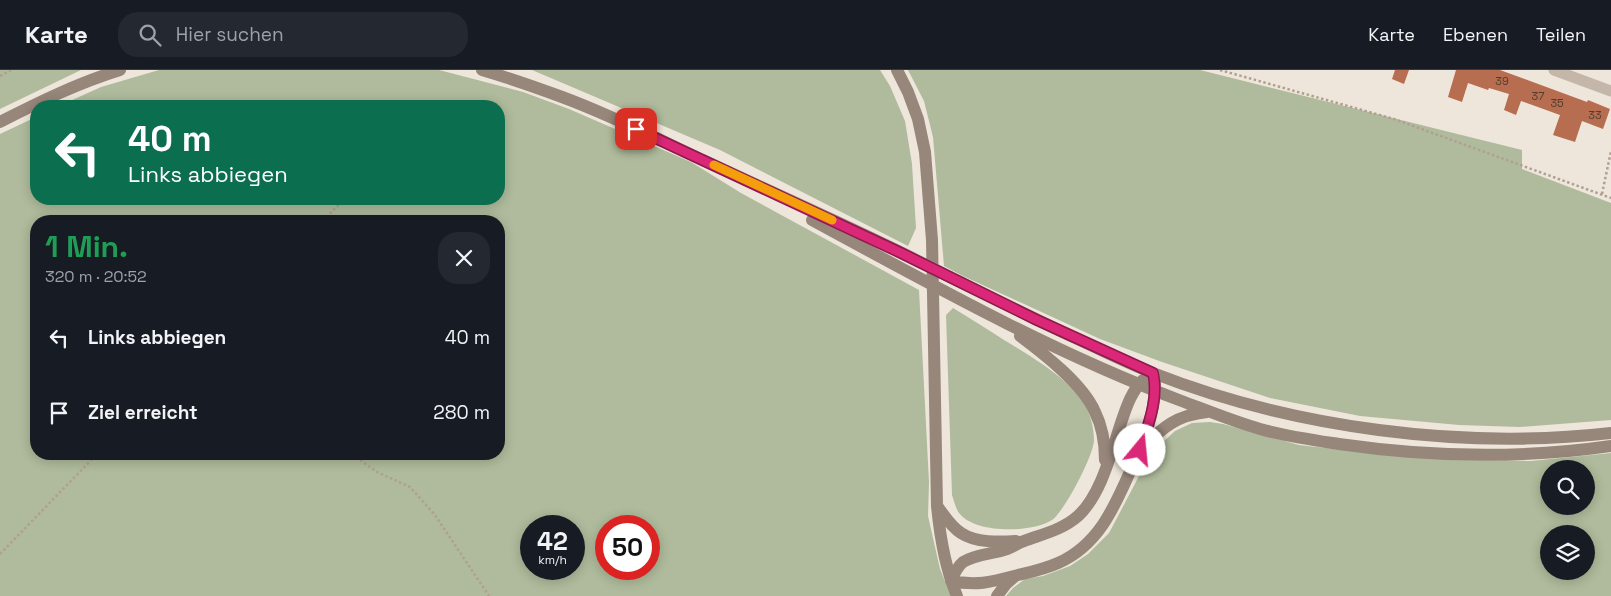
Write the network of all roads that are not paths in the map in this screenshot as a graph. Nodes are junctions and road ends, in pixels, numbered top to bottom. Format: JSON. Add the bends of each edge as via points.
{"nodes":[{"id":1,"x":120,"y":70,"type":"edge"},
{"id":2,"x":482,"y":70,"type":"edge"},
{"id":3,"x":897,"y":70,"type":"edge"},
{"id":4,"x":1554,"y":70,"type":"edge"},
{"id":5,"x":1611,"y":92,"type":"edge"},
{"id":6,"x":44,"y":100,"type":"edge"},
{"id":7,"x":30,"y":107,"type":"edge"},
{"id":8,"x":0,"y":122,"type":"edge"},
{"id":9,"x":705,"y":161,"type":"junction"},
{"id":10,"x":989,"y":314,"type":"junction"},
{"id":11,"x":1153,"y":373,"type":"junction"},
{"id":12,"x":1138,"y":384,"type":"junction"},
{"id":13,"x":1155,"y":391,"type":"junction"},
{"id":14,"x":1210,"y":412,"type":"junction"},
{"id":15,"x":1611,"y":433,"type":"edge"},
{"id":16,"x":1611,"y":446,"type":"edge"},
{"id":17,"x":1140,"y":450,"type":"junction"},
{"id":18,"x":1105,"y":467,"type":"junction"},
{"id":19,"x":937,"y":506,"type":"junction"},
{"id":20,"x":1023,"y":541,"type":"junction"},
{"id":21,"x":1016,"y":576,"type":"junction"},
{"id":22,"x":950,"y":581,"type":"junction"},
{"id":23,"x":957,"y":596,"type":"edge"},
{"id":24,"x":997,"y":596,"type":"edge"}],
"edges":[{"from":1,"to":6,"type":"main road"},
{"from":2,"to":9,"type":"main road","via":[[564,97]]},
{"from":3,"to":19,"type":"main road","via":[[918,118],[925,152],[932,240]]},
{"from":4,"to":5,"type":"street"},
{"from":7,"to":8,"type":"main road"},
{"from":9,"to":10,"type":"main road"},
{"from":9,"to":11,"type":"main road"},
{"from":10,"to":12,"type":"main road"},
{"from":10,"to":18,"type":"main road","via":[[1039,350],[1088,399],[1096,412],[1105,450]]},
{"from":11,"to":12,"type":"main road"},
{"from":11,"to":13,"type":"main road"},
{"from":11,"to":15,"type":"main road","via":[[1284,413],[1370,429],[1464,437],[1534,438]]},
{"from":12,"to":13,"type":"main road"},
{"from":12,"to":18,"type":"main road","via":[[1128,402]]},
{"from":13,"to":14,"type":"main road"},
{"from":13,"to":17,"type":"main road"},
{"from":14,"to":16,"type":"main road","via":[[1260,429],[1393,450],[1534,454]]},
{"from":14,"to":17,"type":"main road","via":[[1182,417],[1167,425]]},
{"from":17,"to":21,"type":"main road","via":[[1104,526],[1075,554]]},
{"from":18,"to":20,"type":"main road","via":[[1089,503],[1080,514],[1057,530]]},
{"from":19,"to":20,"type":"main road","via":[[956,530],[969,537],[1000,542]]},
{"from":19,"to":22,"type":"main road","via":[[940,538]]},
{"from":20,"to":22,"type":"main road","via":[[965,561]]},
{"from":21,"to":22,"type":"main road","via":[[980,584]]},
{"from":21,"to":24,"type":"main road"},
{"from":22,"to":23,"type":"main road"}]}
